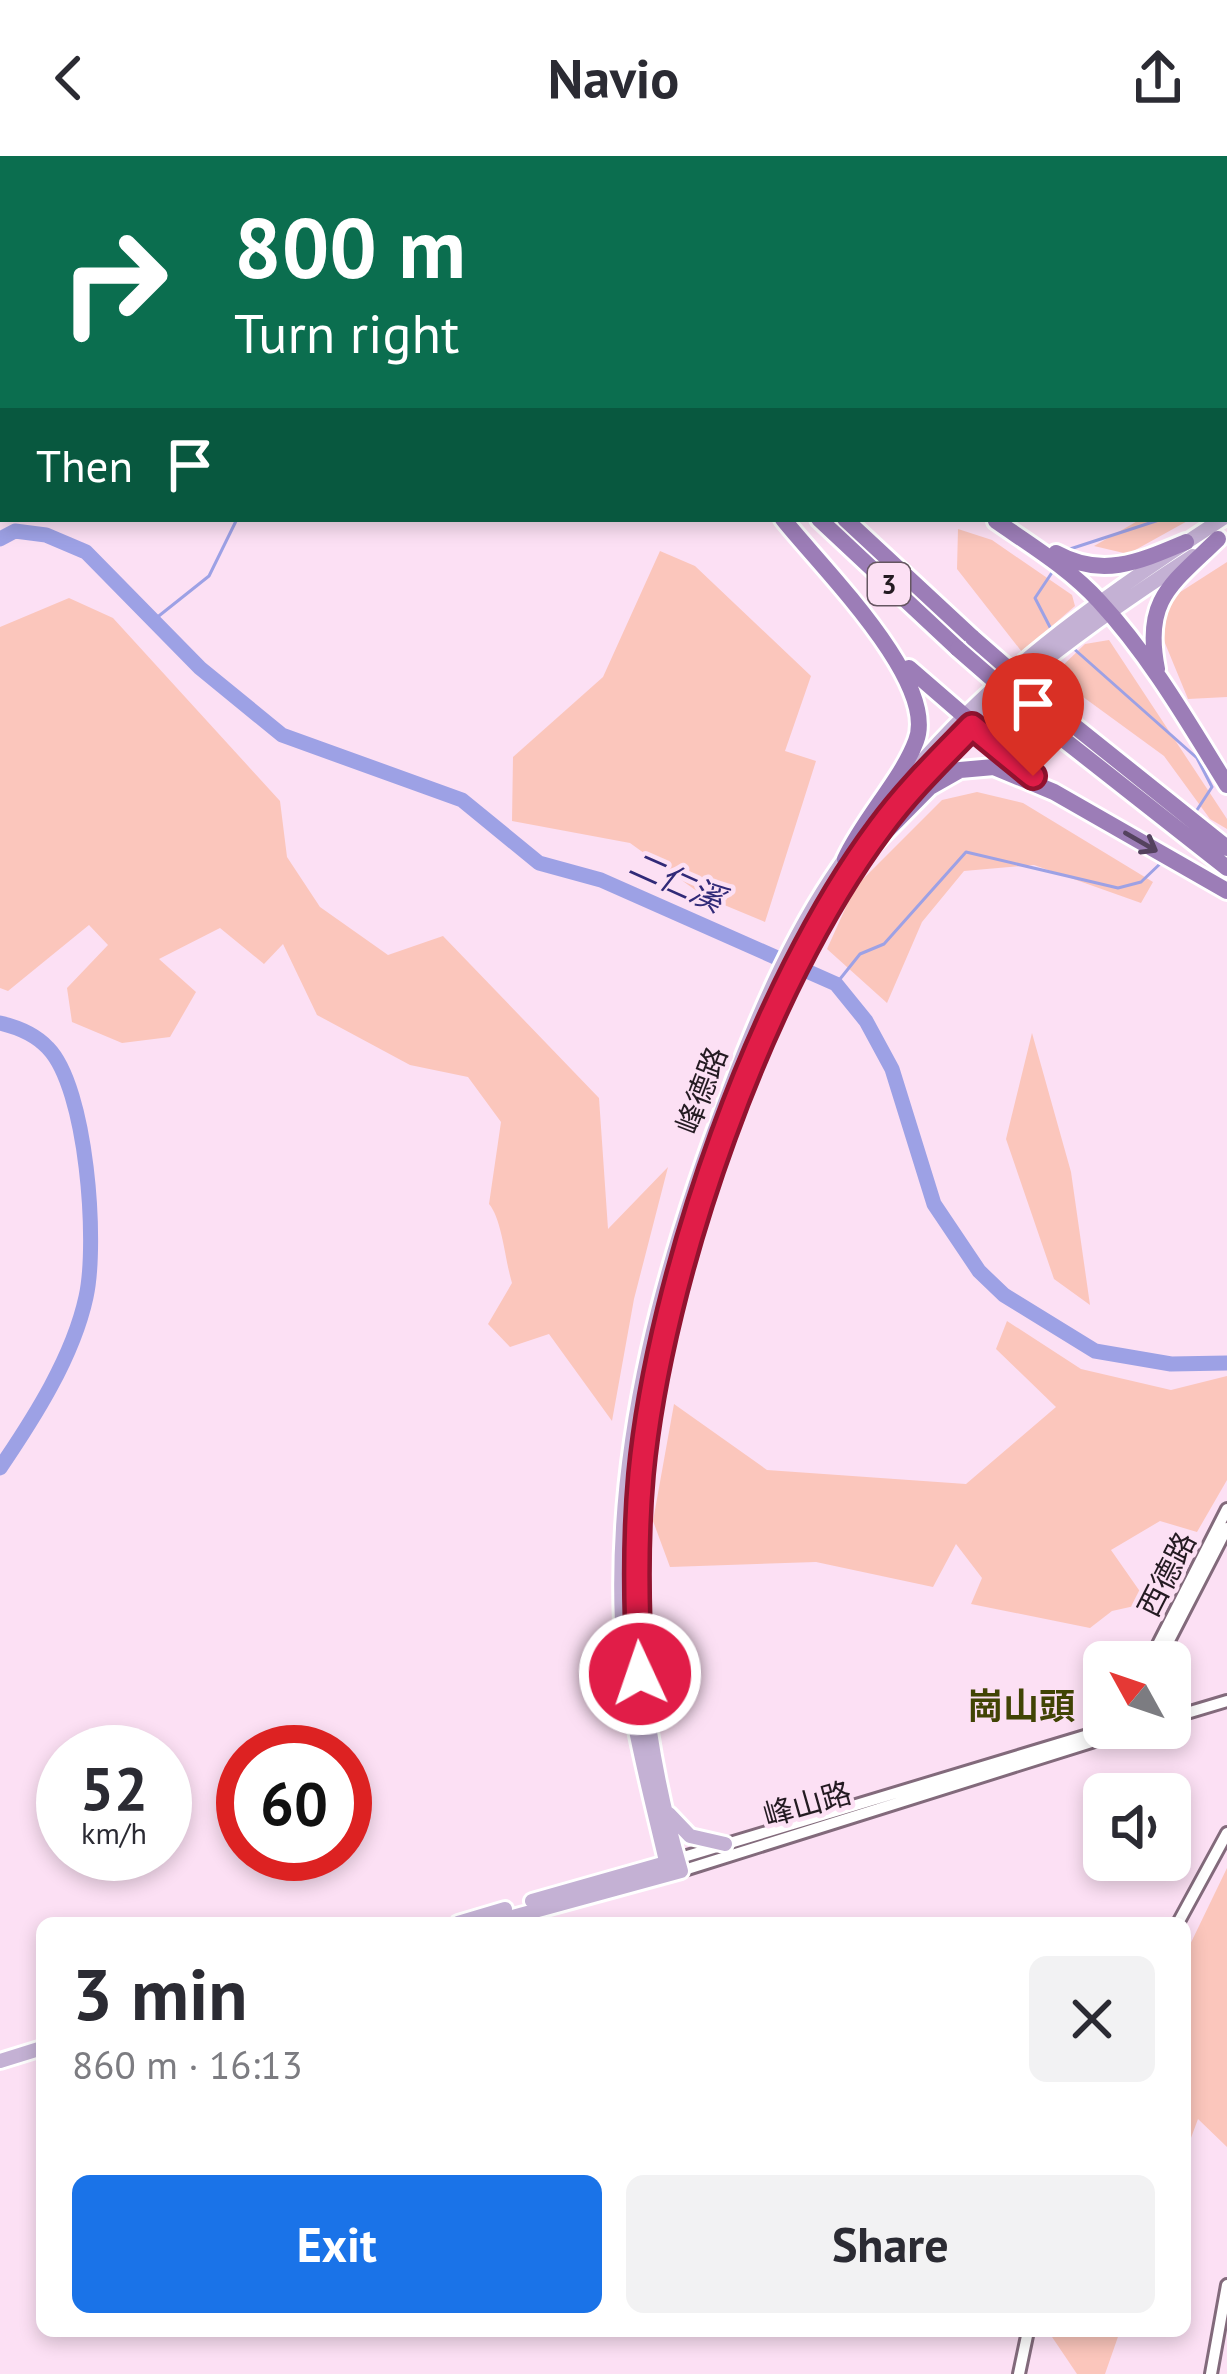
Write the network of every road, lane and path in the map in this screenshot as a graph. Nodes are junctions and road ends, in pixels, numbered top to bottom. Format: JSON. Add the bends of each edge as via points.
{"nodes":[{"id":1,"x":784,"y":522,"type":"edge"},
{"id":2,"x":823,"y":522,"type":"edge"},
{"id":3,"x":848,"y":522,"type":"edge"},
{"id":4,"x":997,"y":522,"type":"edge"},
{"id":5,"x":998,"y":522,"type":"edge"},
{"id":6,"x":1216,"y":522,"type":"edge"},
{"id":7,"x":1223,"y":537,"type":"edge"},
{"id":8,"x":1186,"y":542,"type":"junction"},
{"id":9,"x":1104,"y":606,"type":"junction"},
{"id":10,"x":965,"y":643,"type":"junction"},
{"id":11,"x":894,"y":654,"type":"junction"},
{"id":12,"x":1159,"y":675,"type":"junction"},
{"id":13,"x":966,"y":722,"type":"junction"},
{"id":14,"x":1132,"y":785,"type":"junction"},
{"id":15,"x":1227,"y":785,"type":"edge"},
{"id":16,"x":1054,"y":792,"type":"junction"},
{"id":17,"x":1227,"y":848,"type":"edge"},
{"id":18,"x":847,"y":866,"type":"junction"},
{"id":19,"x":1227,"y":868,"type":"edge"},
{"id":20,"x":1227,"y":891,"type":"edge"},
{"id":21,"x":1227,"y":1509,"type":"edge"},
{"id":22,"x":1227,"y":1528,"type":"edge"},
{"id":23,"x":1163,"y":1641,"type":"edge"},
{"id":24,"x":1165,"y":1641,"type":"edge"},
{"id":25,"x":1227,"y":1701,"type":"edge"},
{"id":26,"x":1191,"y":1712,"type":"edge"},
{"id":27,"x":1083,"y":1737,"type":"edge"},
{"id":28,"x":1083,"y":1738,"type":"edge"},
{"id":29,"x":660,"y":1812,"type":"junction"},
{"id":30,"x":1227,"y":1833,"type":"edge"},
{"id":31,"x":725,"y":1844,"type":"junction"},
{"id":32,"x":673,"y":1866,"type":"junction"},
{"id":33,"x":633,"y":1871,"type":"junction"},
{"id":34,"x":478,"y":1917,"type":"edge"},
{"id":35,"x":510,"y":1917,"type":"edge"},
{"id":36,"x":1181,"y":1917,"type":"edge"},
{"id":37,"x":36,"y":2050,"type":"edge"},
{"id":38,"x":36,"y":2060,"type":"edge"},
{"id":39,"x":0,"y":2061,"type":"edge"},
{"id":40,"x":0,"y":2070,"type":"edge"},
{"id":41,"x":1227,"y":2285,"type":"edge"},
{"id":42,"x":1027,"y":2337,"type":"edge"},
{"id":43,"x":1019,"y":2374,"type":"edge"},
{"id":44,"x":1211,"y":2374,"type":"edge"}],
"edges":[{"from":1,"to":11,"type":"highway"},
{"from":2,"to":10,"type":"highway","number":"3"},
{"from":3,"to":10,"type":"highway","number":"3"},
{"from":4,"to":9,"type":"highway"},
{"from":5,"to":8,"type":"highway","via":[[1070,561],[1104,567]]},
{"from":6,"to":8,"type":"main road","name":"峰德路"},
{"from":7,"to":9,"type":"main road","name":"峰德路"},
{"from":7,"to":12,"type":"highway","via":[[1154,611]]},
{"from":8,"to":9,"type":"main road","name":"峰德路"},
{"from":9,"to":12,"type":"highway"},
{"from":9,"to":13,"type":"main road","name":"峰德路"},
{"from":10,"to":14,"type":"highway","number":"3","bridge":true},
{"from":11,"to":13,"type":"highway"},
{"from":11,"to":18,"type":"highway","via":[[920,704],[918,736],[861,824]]},
{"from":12,"to":15,"type":"highway"},
{"from":13,"to":16,"type":"highway"},
{"from":13,"to":18,"type":"main road","name":"峰德路"},
{"from":14,"to":17,"type":"highway","number":"3"},
{"from":14,"to":19,"type":"highway","number":"3"},
{"from":16,"to":18,"type":"highway","via":[[994,767],[960,770],[913,801]]},
{"from":16,"to":20,"type":"highway","one_way":true},
{"from":18,"to":29,"type":"main road","name":"峰德路","via":[[768,996],[693,1210],[663,1350],[636,1590]]},
{"from":21,"to":23,"type":"street","name":"西德路"},
{"from":22,"to":24,"type":"street","name":"西德路"},
{"from":25,"to":26,"type":"street"},
{"from":27,"to":31,"type":"street","name":"峰山路"},
{"from":28,"to":32,"type":"street","name":"峰山路"},
{"from":29,"to":31,"type":"main road","via":[[690,1836]]},
{"from":29,"to":32,"type":"main road","name":"峰德路"},
{"from":29,"to":33,"type":"main road","via":[[654,1848]]},
{"from":30,"to":36,"type":"street"},
{"from":31,"to":32,"type":"street","name":"峰山路"},
{"from":32,"to":33,"type":"main road","name":"峰山路"},
{"from":32,"to":35,"type":"main road","name":"峰山路"},
{"from":33,"to":34,"type":"main road","name":"峰山路"},
{"from":37,"to":39,"type":"main road"},
{"from":38,"to":40,"type":"main road"},
{"from":41,"to":44,"type":"street"},
{"from":42,"to":43,"type":"street"}]}
